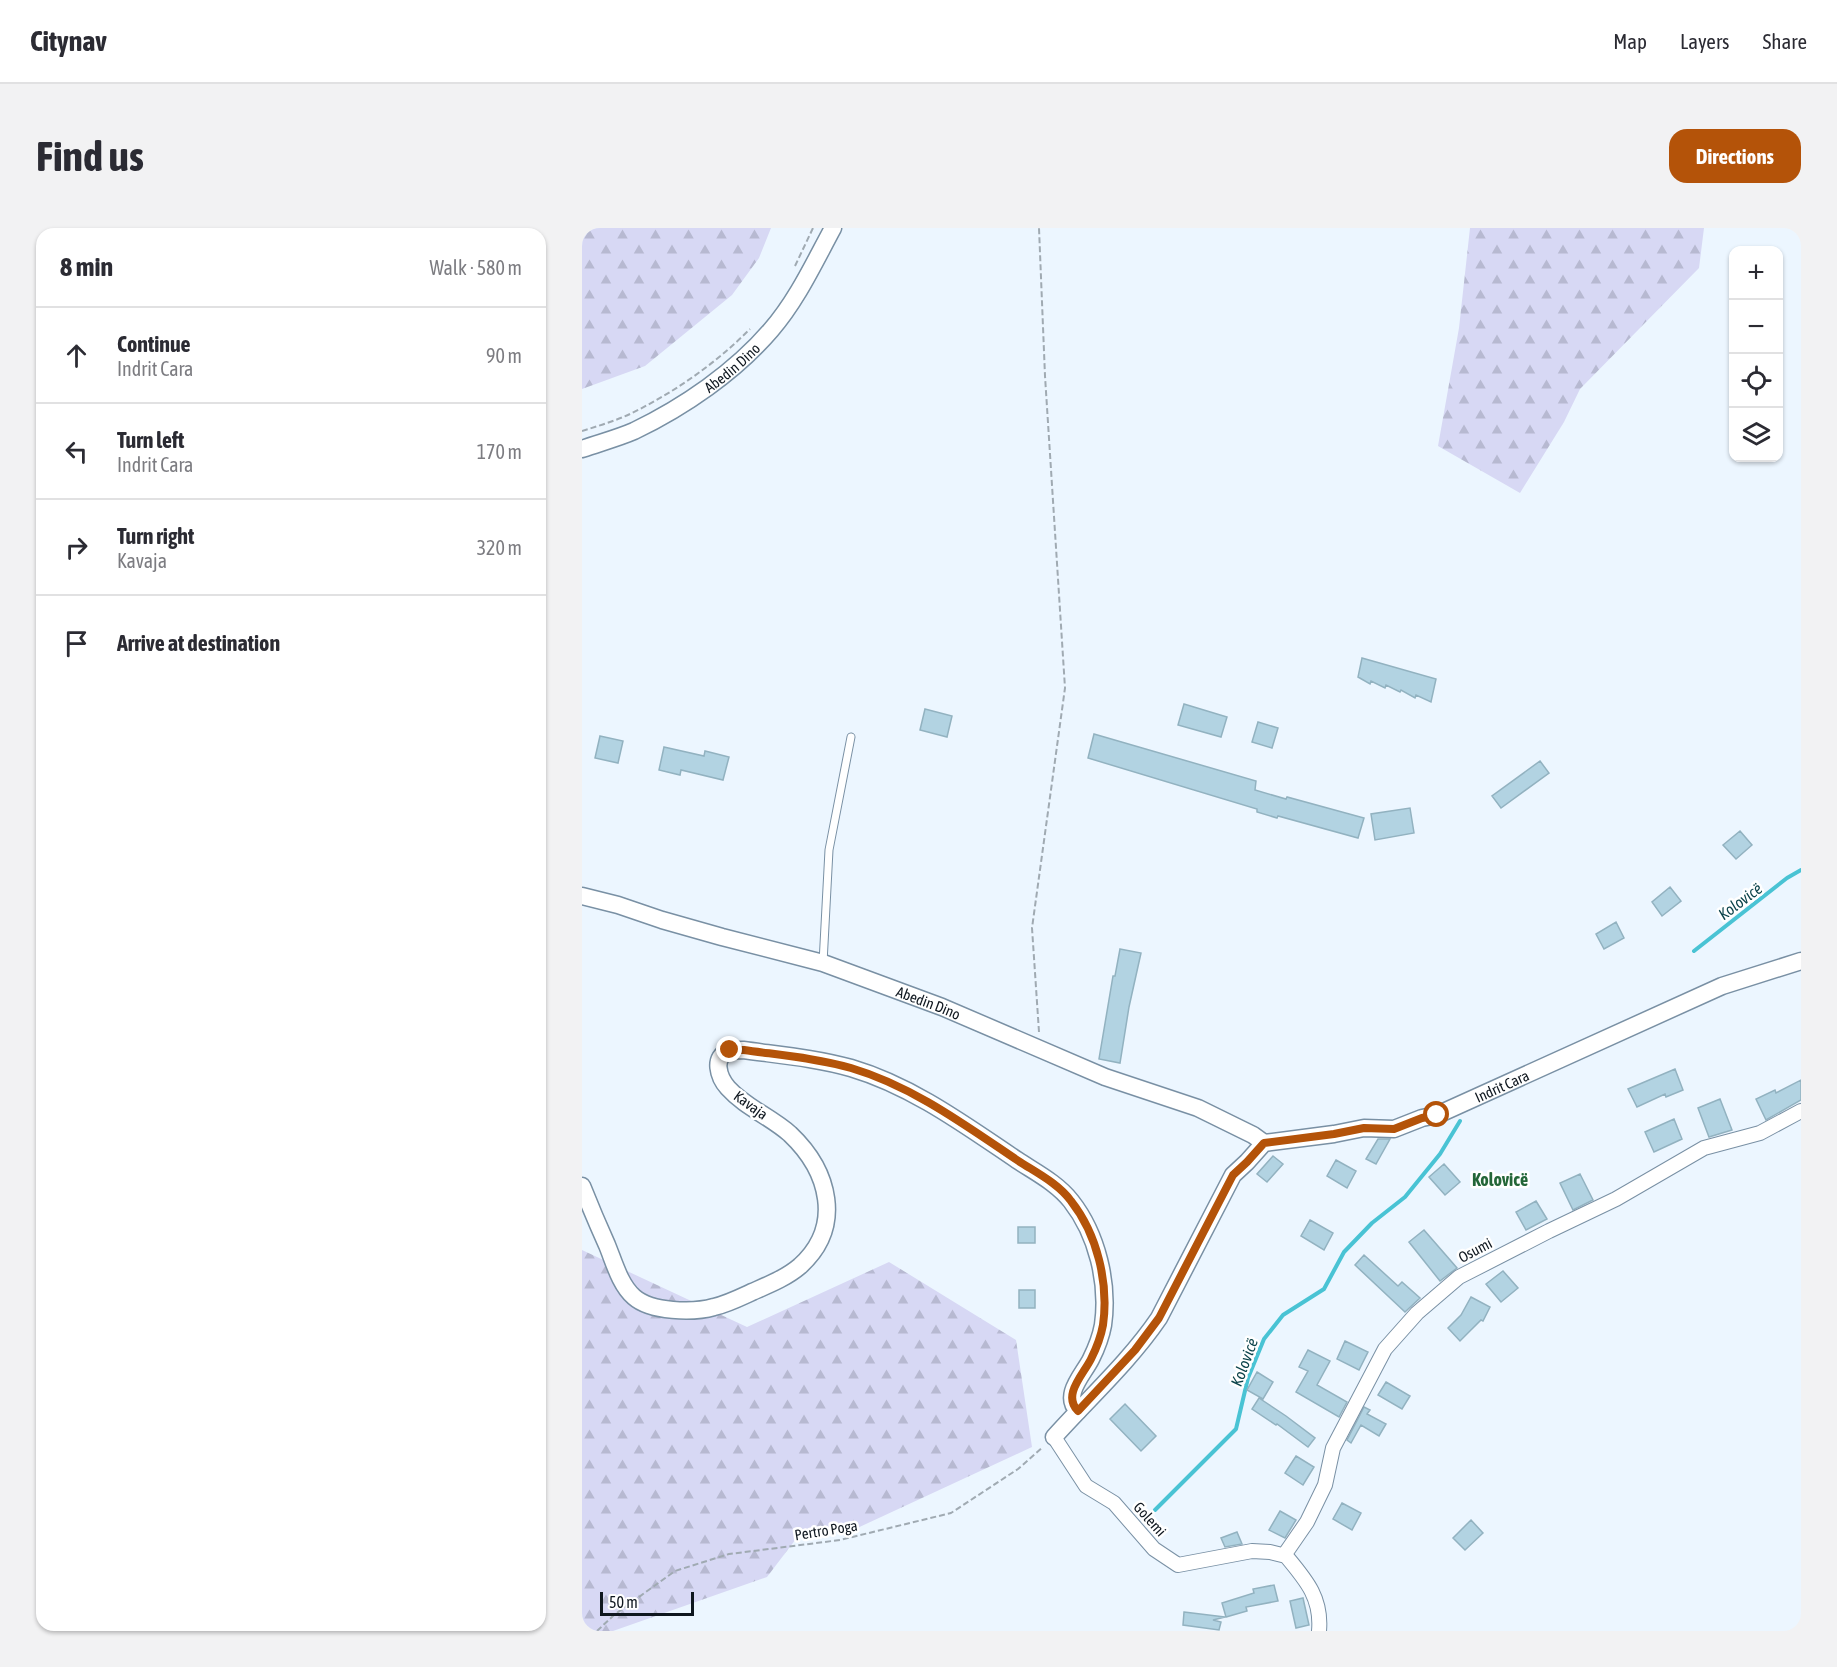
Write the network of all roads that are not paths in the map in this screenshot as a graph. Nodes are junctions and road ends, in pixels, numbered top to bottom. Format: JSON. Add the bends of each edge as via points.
{"nodes":[{"id":1,"x":833,"y":228,"type":"edge"},
{"id":2,"x":582,"y":449,"type":"edge"},
{"id":3,"x":851,"y":737,"type":"dead end"},
{"id":4,"x":582,"y":897,"type":"edge"},
{"id":5,"x":1801,"y":961,"type":"edge"},
{"id":6,"x":823,"y":963,"type":"junction"},
{"id":7,"x":1801,"y":1111,"type":"edge"},
{"id":8,"x":1264,"y":1143,"type":"junction"},
{"id":9,"x":582,"y":1186,"type":"edge"},
{"id":10,"x":1078,"y":1411,"type":"junction"},
{"id":11,"x":1054,"y":1437,"type":"joint"},
{"id":12,"x":1286,"y":1553,"type":"junction"},
{"id":13,"x":1319,"y":1631,"type":"edge"}],
"edges":[{"from":1,"to":2,"type":"street","name":"Abedin Dino","via":[[801,289],[771,330],[740,362],[651,422]]},
{"from":3,"to":6,"type":"lane","via":[[829,850]]},
{"from":4,"to":6,"type":"street","name":"Abedin Dino"},
{"from":5,"to":8,"type":"street","name":"Indrit Cara","via":[[1722,986],[1437,1115],[1394,1129],[1364,1128]]},
{"from":6,"to":8,"type":"street","name":"Abedin Dino","via":[[942,1006],[1105,1077],[1198,1108]]},
{"from":7,"to":12,"type":"street","name":"Osumi","via":[[1761,1133],[1704,1148],[1616,1199],[1459,1277],[1417,1313],[1384,1349],[1333,1448],[1325,1485]]},
{"from":8,"to":10,"type":"street","via":[[1233,1175],[1159,1318]]},
{"from":9,"to":10,"type":"street","name":"Kavaja","via":[[617,1270],[634,1297],[658,1308],[694,1310],[719,1306],[799,1267],[823,1232],[826,1208],[824,1183],[802,1147],[726,1086],[718,1069],[723,1054],[744,1050],[828,1062],[896,1087],[958,1120],[1055,1185],[1079,1211],[1101,1269],[1103,1325],[1092,1358],[1073,1390],[1072,1406]]},
{"from":10,"to":11,"type":"street"},
{"from":11,"to":12,"type":"street","name":"Golemi","via":[[1086,1486],[1114,1503],[1154,1549],[1178,1565],[1252,1551]]},
{"from":12,"to":13,"type":"street","via":[[1314,1594]]}]}
